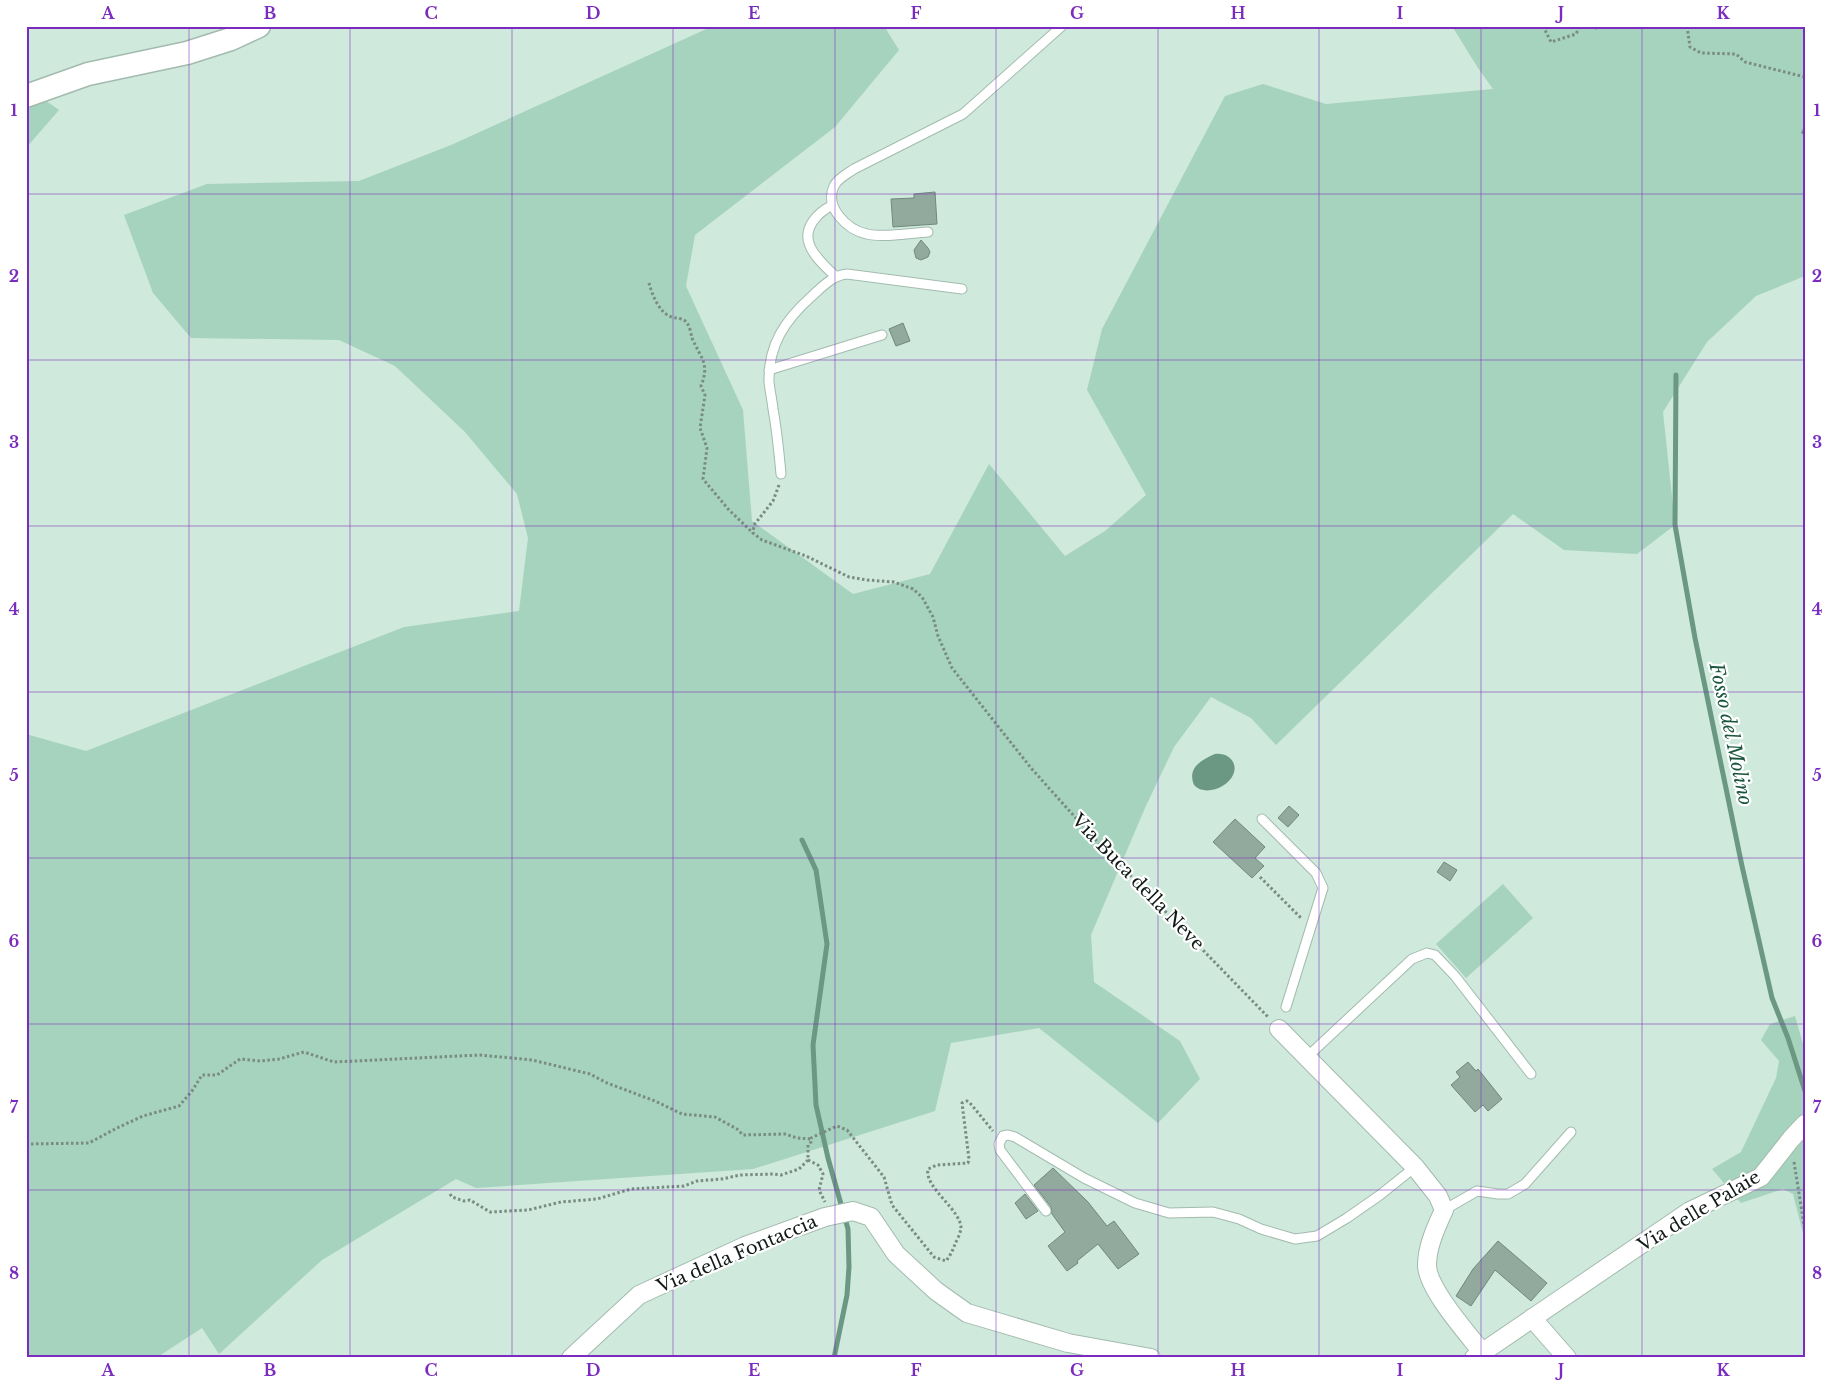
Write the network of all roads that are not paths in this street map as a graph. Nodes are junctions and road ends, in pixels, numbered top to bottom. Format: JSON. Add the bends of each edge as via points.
{"nodes":[{"id":1,"x":259,"y":26,"type":"edge"},
{"id":2,"x":1062,"y":26,"type":"edge"},
{"id":3,"x":26,"y":96,"type":"edge"},
{"id":4,"x":834,"y":205,"type":"junction"},
{"id":5,"x":928,"y":232,"type":"dead end"},
{"id":6,"x":836,"y":277,"type":"junction"},
{"id":7,"x":962,"y":289,"type":"dead end"},
{"id":8,"x":882,"y":335,"type":"dead end"},
{"id":9,"x":769,"y":370,"type":"junction"},
{"id":10,"x":781,"y":474,"type":"road end"},
{"id":11,"x":1262,"y":819,"type":"dead end"},
{"id":12,"x":1286,"y":1007,"type":"dead end"},
{"id":13,"x":1281,"y":1024,"type":"road end"},
{"id":14,"x":1307,"y":1057,"type":"junction"},
{"id":15,"x":1531,"y":1074,"type":"dead end"},
{"id":16,"x":1804,"y":1125,"type":"edge"},
{"id":17,"x":1571,"y":1132,"type":"dead end"},
{"id":18,"x":1415,"y":1167,"type":"junction"},
{"id":19,"x":1444,"y":1210,"type":"junction"},
{"id":20,"x":1046,"y":1212,"type":"dead end"},
{"id":21,"x":1532,"y":1318,"type":"junction"},
{"id":22,"x":1478,"y":1355,"type":"edge"},
{"id":23,"x":571,"y":1358,"type":"edge"},
{"id":24,"x":1151,"y":1358,"type":"edge"},
{"id":25,"x":1568,"y":1358,"type":"edge"}],
"edges":[{"from":1,"to":3,"type":"street","via":[[187,53],[88,74]]},
{"from":2,"to":4,"type":"lane","via":[[964,114],[838,180],[833,187]]},
{"from":4,"to":5,"type":"lane","via":[[850,227],[863,234]]},
{"from":4,"to":6,"type":"lane","via":[[815,218],[808,240],[820,261]]},
{"from":6,"to":7,"type":"lane","via":[[847,274]]},
{"from":6,"to":9,"type":"lane","via":[[799,308],[783,327],[774,344]]},
{"from":8,"to":9,"type":"lane"},
{"from":9,"to":10,"type":"lane"},
{"from":11,"to":12,"type":"lane","via":[[1316,873],[1323,888]]},
{"from":13,"to":14,"type":"street"},
{"from":14,"to":15,"type":"lane","via":[[1412,959],[1427,953],[1435,955],[1455,976]]},
{"from":14,"to":18,"type":"street"},
{"from":16,"to":21,"type":"street","name":"Via delle Palaie","via":[[1761,1177],[1690,1211]]},
{"from":17,"to":19,"type":"lane","via":[[1516,1190],[1508,1194],[1477,1191]]},
{"from":18,"to":19,"type":"street","via":[[1438,1196]]},
{"from":18,"to":20,"type":"lane","via":[[1348,1218],[1317,1236],[1295,1239],[1213,1212],[1169,1213],[1135,1203],[1014,1137],[1003,1136],[1000,1150]]},
{"from":19,"to":22,"type":"street","via":[[1429,1251],[1430,1281]]},
{"from":21,"to":22,"type":"street"},
{"from":21,"to":25,"type":"street"},
{"from":23,"to":24,"type":"street","name":"Via della Fontaccia","via":[[639,1295],[746,1246],[842,1213],[871,1216],[896,1254],[936,1292],[967,1313],[1068,1342]]}]}
